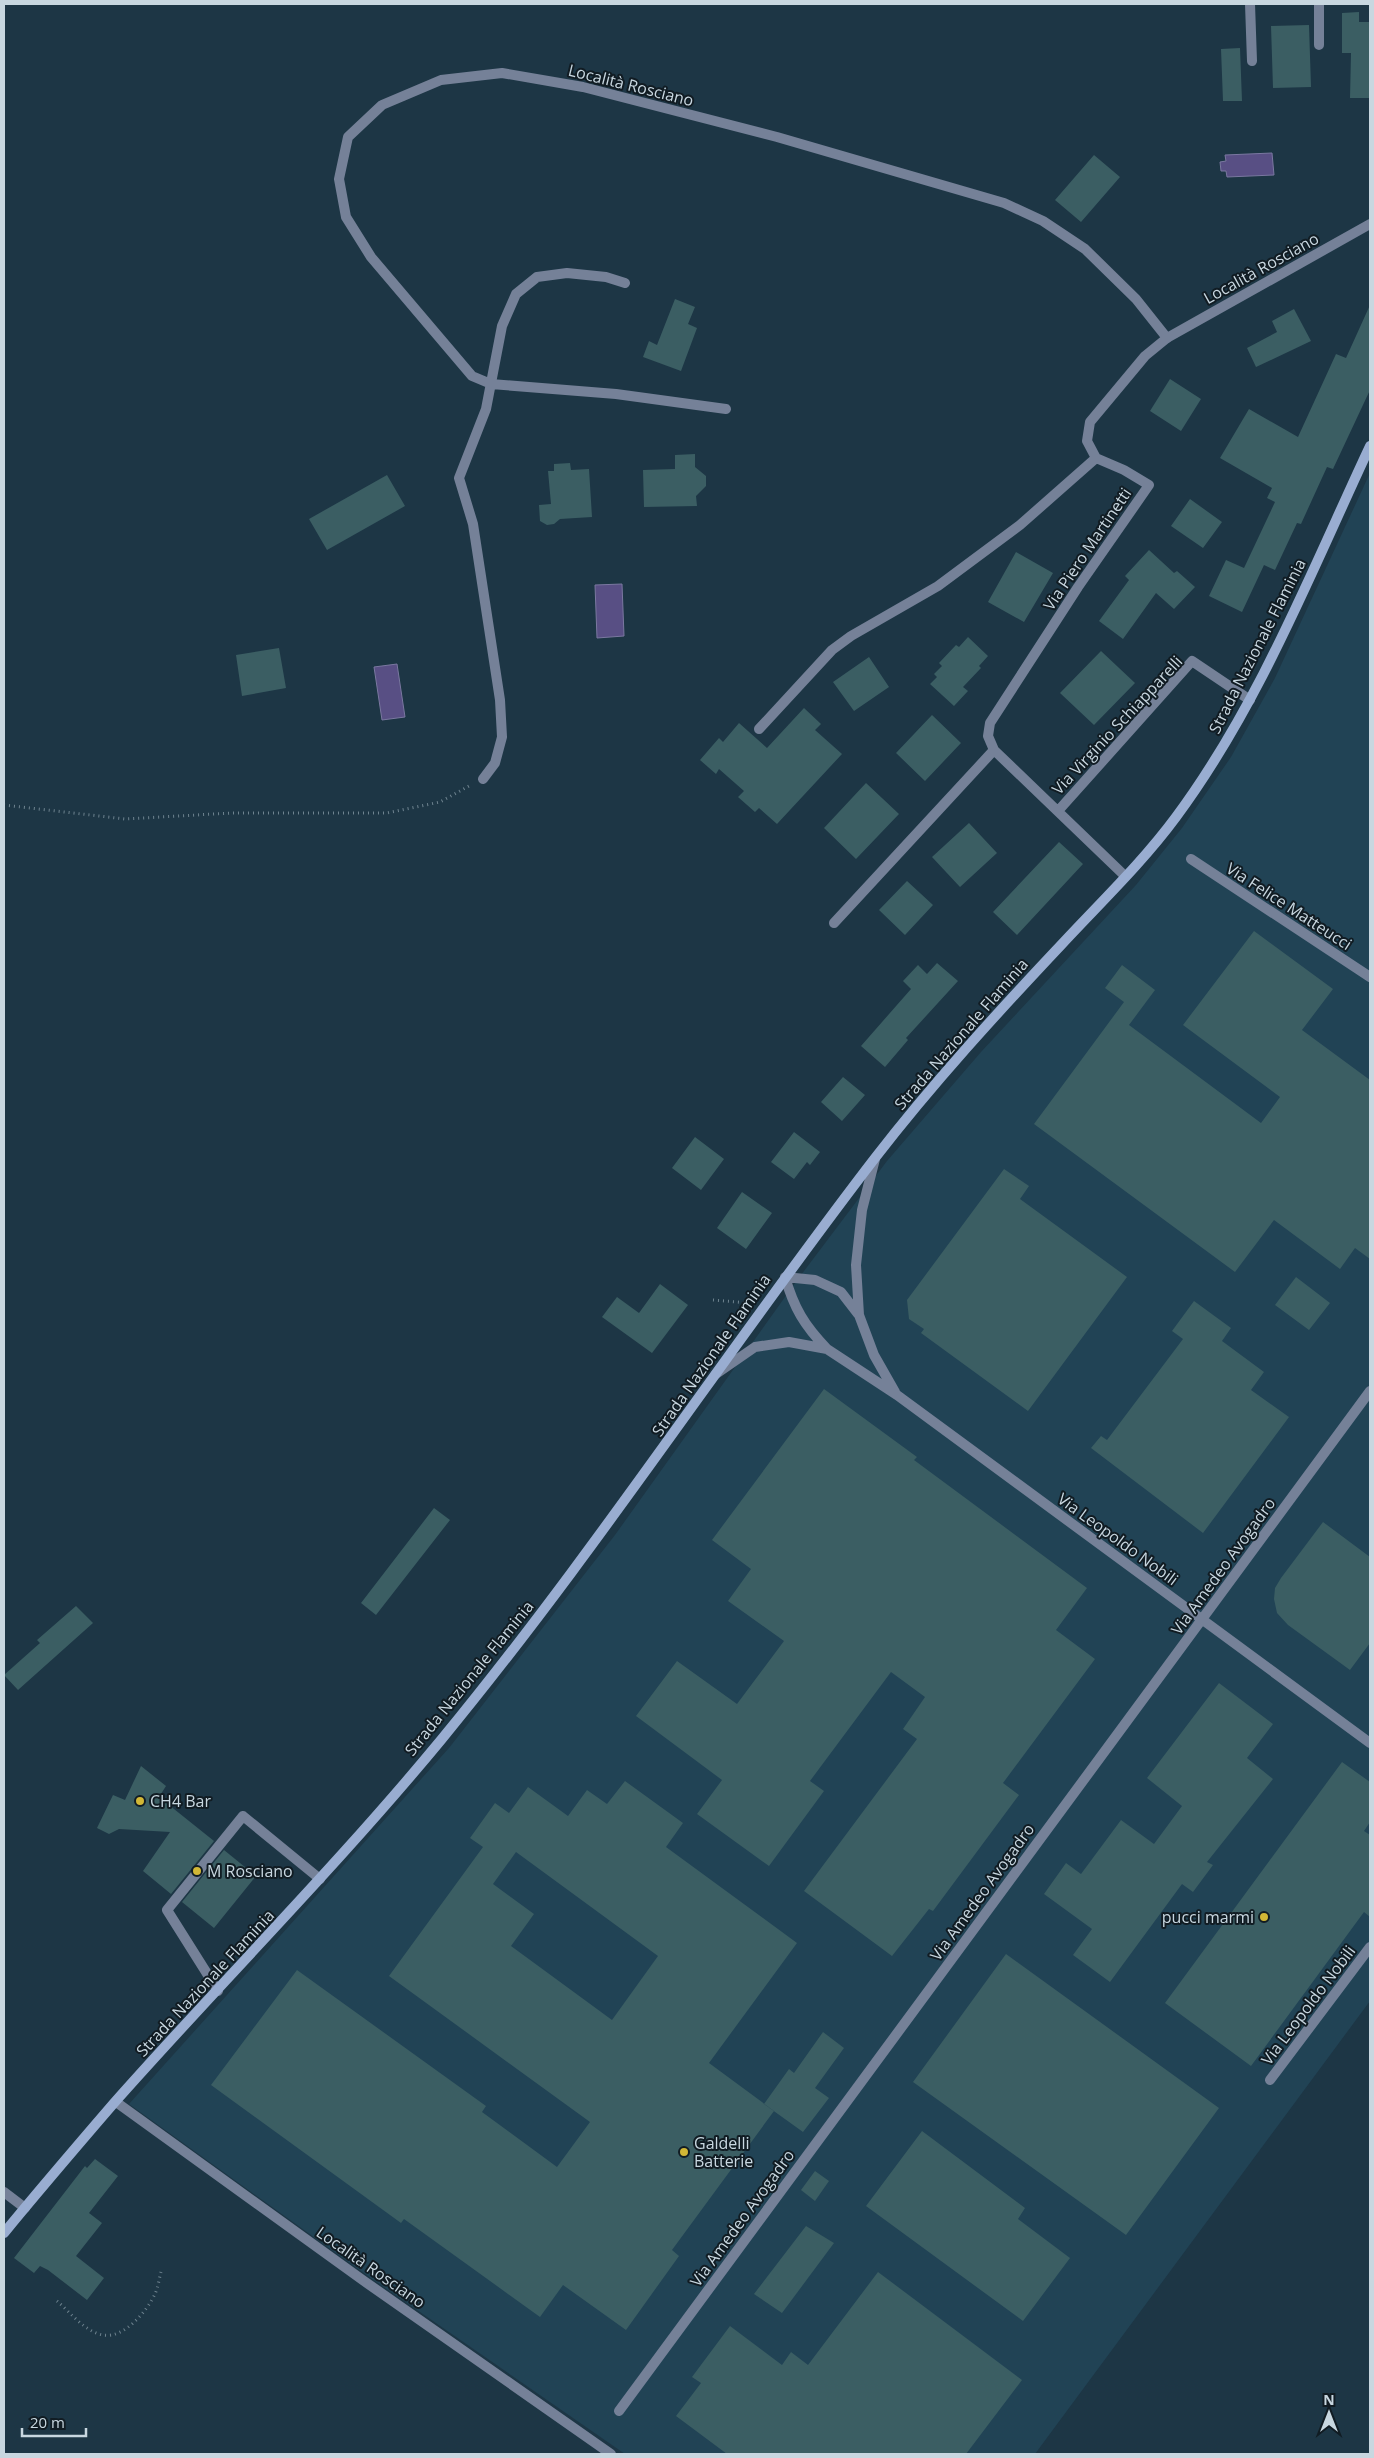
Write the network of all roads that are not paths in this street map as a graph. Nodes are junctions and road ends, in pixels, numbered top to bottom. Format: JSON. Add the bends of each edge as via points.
{"nodes":[{"id":1,"x":1250,"y":4,"type":"edge"},
{"id":2,"x":1319,"y":4,"type":"edge"},
{"id":3,"x":1319,"y":45,"type":"dead end"},
{"id":4,"x":1252,"y":61,"type":"dead end"},
{"id":5,"x":1370,"y":224,"type":"edge"},
{"id":6,"x":625,"y":283,"type":"dead end"},
{"id":7,"x":1167,"y":338,"type":"junction"},
{"id":8,"x":490,"y":384,"type":"junction"},
{"id":9,"x":726,"y":409,"type":"dead end"},
{"id":10,"x":1370,"y":446,"type":"edge"},
{"id":11,"x":1096,"y":458,"type":"junction"},
{"id":12,"x":1250,"y":700,"type":"junction"},
{"id":13,"x":759,"y":728,"type":"dead end"},
{"id":14,"x":994,"y":750,"type":"junction"},
{"id":15,"x":483,"y":779,"type":"road end"},
{"id":16,"x":1058,"y":811,"type":"junction"},
{"id":17,"x":1191,"y":859,"type":"dead end"},
{"id":18,"x":1125,"y":876,"type":"junction"},
{"id":19,"x":834,"y":923,"type":"dead end"},
{"id":20,"x":1370,"y":977,"type":"edge"},
{"id":21,"x":875,"y":1159,"type":"junction"},
{"id":22,"x":785,"y":1277,"type":"junction"},
{"id":23,"x":859,"y":1315,"type":"junction"},
{"id":24,"x":827,"y":1349,"type":"junction"},
{"id":25,"x":716,"y":1375,"type":"junction"},
{"id":26,"x":1370,"y":1391,"type":"edge"},
{"id":27,"x":897,"y":1395,"type":"junction"},
{"id":28,"x":1202,"y":1619,"type":"junction"},
{"id":29,"x":1370,"y":1742,"type":"edge"},
{"id":30,"x":320,"y":1878,"type":"junction"},
{"id":31,"x":1370,"y":1947,"type":"edge"},
{"id":32,"x":218,"y":1991,"type":"junction"},
{"id":33,"x":1270,"y":2080,"type":"dead end"},
{"id":34,"x":116,"y":2102,"type":"junction"},
{"id":35,"x":4,"y":2192,"type":"edge"},
{"id":36,"x":25,"y":2208,"type":"junction"},
{"id":37,"x":4,"y":2233,"type":"edge"},
{"id":38,"x":619,"y":2411,"type":"dead end"},
{"id":39,"x":612,"y":2454,"type":"edge"}],
"edges":[{"from":1,"to":4,"type":"street"},
{"from":2,"to":3,"type":"street"},
{"from":5,"to":7,"type":"street","name":"Località Rosciano"},
{"from":6,"to":8,"type":"street","via":[[606,277],[567,273],[537,277],[516,294],[502,326]]},
{"from":7,"to":8,"type":"street","name":"Località Rosciano","via":[[1136,299],[1085,249],[1043,220],[1004,204],[750,130],[583,87],[502,73],[441,80],[382,105],[348,137],[339,179],[346,217],[371,257],[472,376]]},
{"from":7,"to":11,"type":"street","name":"Località Rosciano","via":[[1145,356],[1090,422],[1088,441]]},
{"from":8,"to":9,"type":"street","via":[[616,394]]},
{"from":8,"to":15,"type":"street","via":[[486,409],[459,478],[472,524],[500,700],[502,737],[495,763]]},
{"from":10,"to":12,"type":"main road","name":"Strada Nazionale Flaminia"},
{"from":11,"to":13,"type":"street","via":[[1020,525],[938,586],[832,650]]},
{"from":11,"to":14,"type":"street","name":"Via Piero Martinetti","via":[[1149,485],[990,723],[988,736]]},
{"from":12,"to":16,"type":"street","name":"Via Virginio Schiapparelli","via":[[1192,661]]},
{"from":12,"to":18,"type":"main road","name":"Strada Nazionale Flaminia","via":[[1221,752],[1173,821]]},
{"from":14,"to":16,"type":"street"},
{"from":14,"to":19,"type":"street"},
{"from":16,"to":18,"type":"street"},
{"from":17,"to":20,"type":"street","name":"Via Felice Matteucci"},
{"from":18,"to":21,"type":"main road","name":"Strada Nazionale Flaminia","via":[[960,1053]]},
{"from":21,"to":22,"type":"main road","name":"Strada Nazionale Flaminia"},
{"from":21,"to":23,"type":"street","name":"Via Leopoldo Nobili","via":[[862,1210],[856,1265]]},
{"from":22,"to":23,"type":"street","name":"Via Leopoldo Nobili","via":[[815,1280],[841,1292]]},
{"from":22,"to":24,"type":"street","name":"Via Leopoldo Nobili","via":[[792,1302],[806,1327]]},
{"from":22,"to":25,"type":"main road","name":"Strada Nazionale Flaminia"},
{"from":23,"to":27,"type":"street","name":"Via Leopoldo Nobili","via":[[874,1355]]},
{"from":24,"to":25,"type":"street","name":"Via Leopoldo Nobili","via":[[789,1342],[755,1347]]},
{"from":24,"to":27,"type":"street","name":"Via Leopoldo Nobili"},
{"from":25,"to":30,"type":"main road","name":"Strada Nazionale Flaminia","via":[[606,1528],[441,1741]]},
{"from":26,"to":28,"type":"street","name":"Via Amedeo Avogadro"},
{"from":27,"to":28,"type":"street","name":"Via Leopoldo Nobili"},
{"from":28,"to":29,"type":"street","name":"Via Leopoldo Nobili"},
{"from":28,"to":38,"type":"street","name":"Via Amedeo Avogadro"},
{"from":30,"to":32,"type":"main road","name":"Strada Nazionale Flaminia"},
{"from":30,"to":32,"type":"street","via":[[243,1816],[167,1910]]},
{"from":31,"to":33,"type":"street","name":"Via Leopoldo Nobili"},
{"from":32,"to":34,"type":"main road","name":"Strada Nazionale Flaminia"},
{"from":34,"to":36,"type":"main road","name":"Strada Nazionale Flaminia"},
{"from":34,"to":39,"type":"street","name":"Località Rosciano"},
{"from":35,"to":36,"type":"street"},
{"from":36,"to":37,"type":"main road","name":"Strada Nazionale Flaminia"}]}
